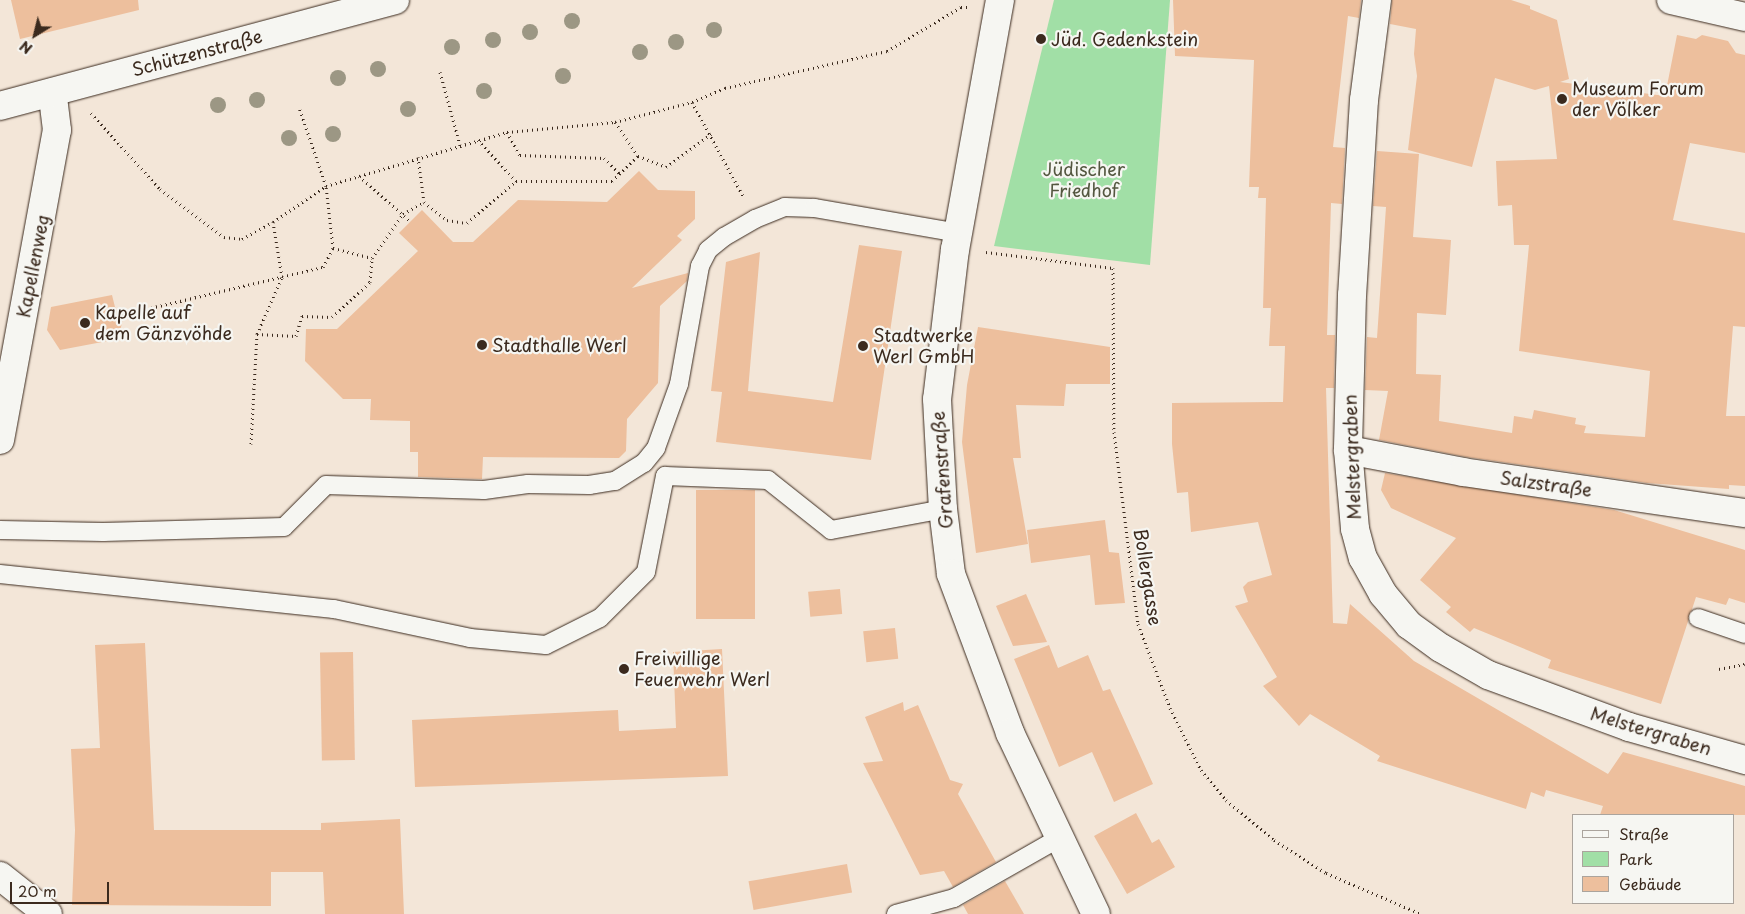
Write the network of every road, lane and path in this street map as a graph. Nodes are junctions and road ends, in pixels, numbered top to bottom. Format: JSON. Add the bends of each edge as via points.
{"nodes":[{"id":1,"x":395,"y":0,"type":"edge"},
{"id":2,"x":1377,"y":0,"type":"edge"},
{"id":3,"x":1671,"y":0,"type":"edge"},
{"id":4,"x":1000,"y":3,"type":"edge"},
{"id":5,"x":1745,"y":17,"type":"edge"},
{"id":6,"x":440,"y":72,"type":"dead end"},
{"id":7,"x":52,"y":92,"type":"junction"},
{"id":8,"x":692,"y":102,"type":"junction"},
{"id":9,"x":0,"y":106,"type":"edge"},
{"id":10,"x":299,"y":107,"type":"dead end"},
{"id":11,"x":615,"y":122,"type":"junction"},
{"id":12,"x":507,"y":132,"type":"junction"},
{"id":13,"x":711,"y":134,"type":"junction"},
{"id":14,"x":478,"y":140,"type":"junction"},
{"id":15,"x":460,"y":145,"type":"junction"},
{"id":16,"x":638,"y":156,"type":"junction"},
{"id":17,"x":418,"y":157,"type":"junction"},
{"id":18,"x":620,"y":174,"type":"junction"},
{"id":19,"x":359,"y":176,"type":"junction"},
{"id":20,"x":516,"y":181,"type":"junction"},
{"id":21,"x":326,"y":186,"type":"junction"},
{"id":22,"x":424,"y":202,"type":"junction"},
{"id":23,"x":403,"y":214,"type":"junction"},
{"id":24,"x":755,"y":219,"type":"junction"},
{"id":25,"x":273,"y":222,"type":"junction"},
{"id":26,"x":411,"y":222,"type":"dead end"},
{"id":27,"x":957,"y":241,"type":"junction"},
{"id":28,"x":333,"y":248,"type":"junction"},
{"id":29,"x":372,"y":258,"type":"junction"},
{"id":30,"x":282,"y":276,"type":"junction"},
{"id":31,"x":117,"y":316,"type":"dead end"},
{"id":32,"x":257,"y":334,"type":"junction"},
{"id":33,"x":0,"y":440,"type":"edge"},
{"id":34,"x":251,"y":444,"type":"dead end"},
{"id":35,"x":1348,"y":450,"type":"junction"},
{"id":36,"x":943,"y":509,"type":"junction"},
{"id":37,"x":1745,"y":513,"type":"edge"},
{"id":38,"x":0,"y":530,"type":"edge"},
{"id":39,"x":0,"y":574,"type":"edge"},
{"id":40,"x":1698,"y":618,"type":"dead end"},
{"id":41,"x":1745,"y":634,"type":"edge"},
{"id":42,"x":1745,"y":664,"type":"edge"},
{"id":43,"x":1719,"y":669,"type":"dead end"},
{"id":44,"x":1745,"y":760,"type":"edge"},
{"id":45,"x":1061,"y":837,"type":"junction"},
{"id":46,"x":0,"y":876,"type":"edge"},
{"id":47,"x":48,"y":914,"type":"edge"},
{"id":48,"x":896,"y":914,"type":"edge"},
{"id":49,"x":1096,"y":914,"type":"edge"},
{"id":50,"x":1421,"y":914,"type":"edge"}],
"edges":[{"from":1,"to":7,"type":"street","name":"Schützenstraße"},
{"from":2,"to":35,"type":"street","name":"Melstergraben","via":[[1364,100],[1352,295]]},
{"from":3,"to":5,"type":"street"},
{"from":4,"to":8,"type":"path","via":[[961,7],[887,50],[725,88]]},
{"from":4,"to":27,"type":"street","name":"Grafenstraße"},
{"from":6,"to":15,"type":"path"},
{"from":7,"to":9,"type":"street","name":"Schützenstraße"},
{"from":7,"to":25,"type":"path","via":[[88,109],[160,189],[224,237],[242,239]]},
{"from":7,"to":33,"type":"street","name":"Kapellenweg","via":[[57,130]]},
{"from":8,"to":11,"type":"path"},
{"from":8,"to":13,"type":"path"},
{"from":10,"to":21,"type":"path"},
{"from":11,"to":12,"type":"path"},
{"from":11,"to":16,"type":"path"},
{"from":12,"to":14,"type":"path"},
{"from":12,"to":18,"type":"path","via":[[520,154],[604,158]]},
{"from":13,"to":16,"type":"path","via":[[666,167]]},
{"from":13,"to":24,"type":"path"},
{"from":14,"to":15,"type":"path"},
{"from":14,"to":20,"type":"path"},
{"from":15,"to":17,"type":"path"},
{"from":16,"to":18,"type":"path"},
{"from":17,"to":19,"type":"path"},
{"from":17,"to":22,"type":"path"},
{"from":18,"to":20,"type":"path","via":[[612,181]]},
{"from":19,"to":21,"type":"path"},
{"from":19,"to":23,"type":"path"},
{"from":20,"to":22,"type":"path","via":[[467,223],[447,220]]},
{"from":21,"to":25,"type":"path"},
{"from":21,"to":28,"type":"path"},
{"from":22,"to":23,"type":"path"},
{"from":23,"to":26,"type":"path"},
{"from":23,"to":29,"type":"path"},
{"from":24,"to":27,"type":"lane","via":[[785,207],[814,208]]},
{"from":24,"to":38,"type":"lane","via":[[708,250],[700,266],[679,384],[664,430],[644,463],[615,481],[589,486],[528,484],[484,490],[326,485],[284,527],[103,532]]},
{"from":25,"to":30,"type":"path"},
{"from":27,"to":36,"type":"street","name":"Grafenstraße","via":[[937,399]]},
{"from":27,"to":50,"type":"path","name":"Bollergasse","via":[[1113,268],[1114,432],[1138,624],[1170,708],[1201,770],[1226,800],[1260,829],[1326,873]]},
{"from":28,"to":29,"type":"path"},
{"from":28,"to":30,"type":"path","via":[[323,267]]},
{"from":29,"to":32,"type":"path","via":[[370,282],[332,317],[302,316],[296,336]]},
{"from":30,"to":31,"type":"path"},
{"from":30,"to":32,"type":"path"},
{"from":32,"to":34,"type":"path"},
{"from":35,"to":37,"type":"street","name":"Salzstraße","via":[[1463,472]]},
{"from":35,"to":44,"type":"street","name":"Melstergraben","via":[[1355,529],[1363,558],[1383,594],[1409,625],[1488,675],[1630,727]]},
{"from":36,"to":39,"type":"lane","via":[[831,530],[768,480],[665,476],[646,572],[600,618],[546,644],[470,638],[334,609]]},
{"from":36,"to":45,"type":"street","name":"Grafenstraße","via":[[951,574],[1010,733]]},
{"from":40,"to":41,"type":"lane"},
{"from":42,"to":43,"type":"path"},
{"from":45,"to":48,"type":"lane","via":[[954,898]]},
{"from":45,"to":49,"type":"street","name":"Grafenstraße"},
{"from":46,"to":47,"type":"street"}]}
